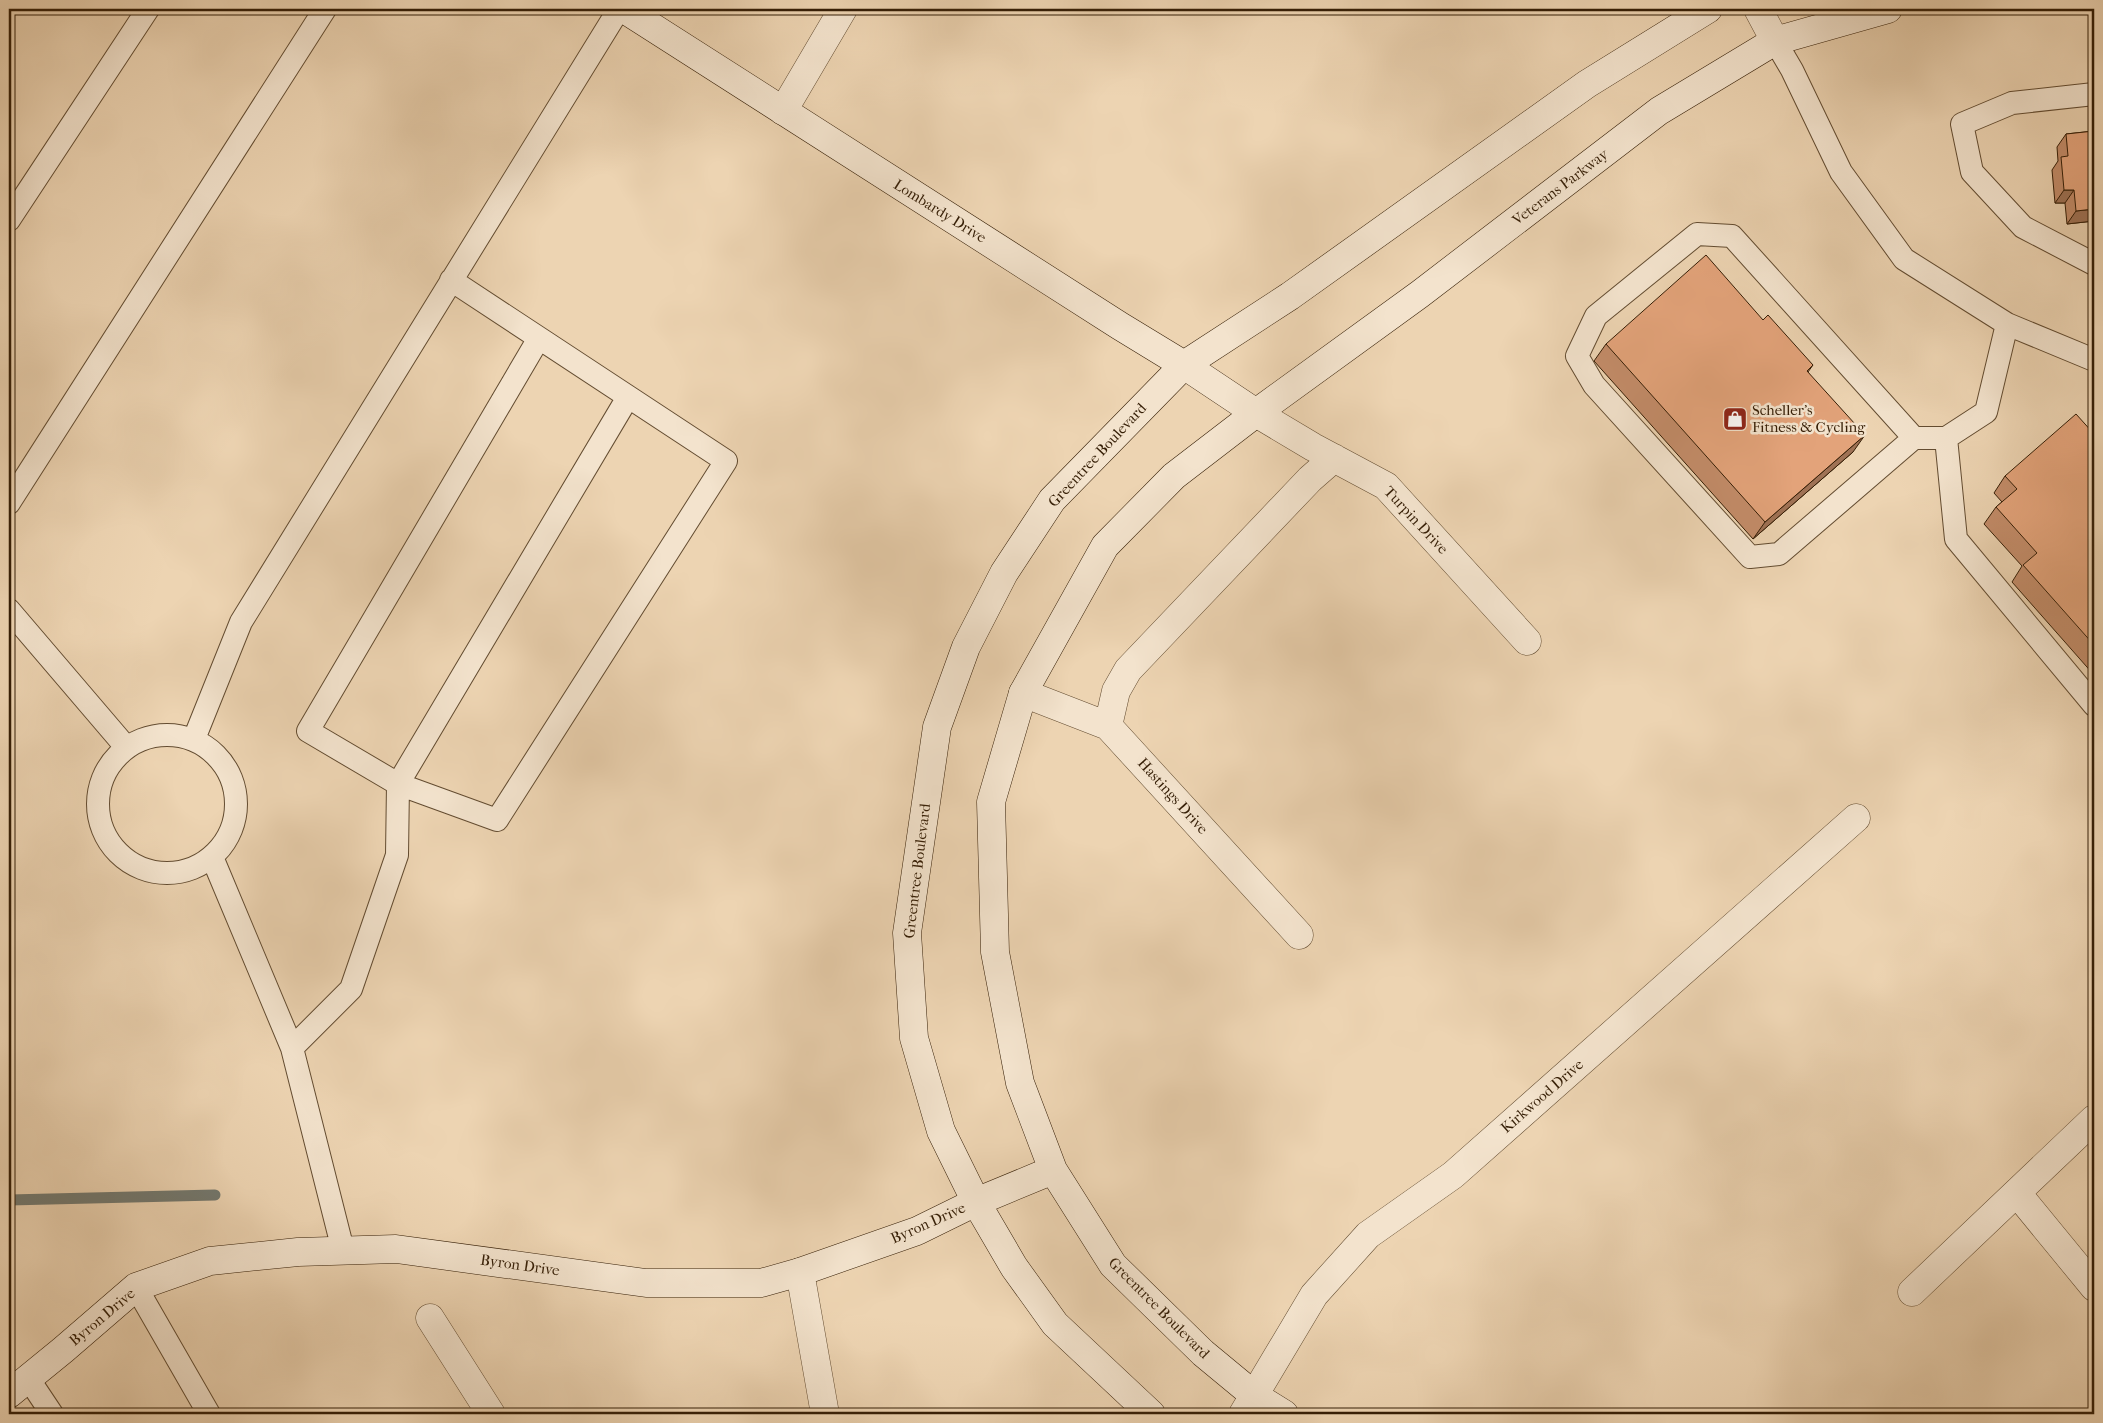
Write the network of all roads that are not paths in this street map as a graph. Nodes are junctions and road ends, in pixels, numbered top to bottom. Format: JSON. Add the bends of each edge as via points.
{"nodes":[{"id":1,"x":148,"y":9,"type":"edge"},
{"id":2,"x":326,"y":9,"type":"edge"},
{"id":3,"x":619,"y":9,"type":"edge"},
{"id":4,"x":624,"y":9,"type":"edge"},
{"id":5,"x":843,"y":9,"type":"edge"},
{"id":6,"x":1708,"y":9,"type":"edge"},
{"id":7,"x":1758,"y":9,"type":"edge"},
{"id":8,"x":1888,"y":9,"type":"edge"},
{"id":9,"x":1775,"y":41,"type":"junction"},
{"id":10,"x":2094,"y":94,"type":"edge"},
{"id":11,"x":783,"y":111,"type":"junction"},
{"id":12,"x":9,"y":220,"type":"edge"},
{"id":13,"x":2094,"y":264,"type":"edge"},
{"id":14,"x":451,"y":280,"type":"junction"},
{"id":15,"x":2008,"y":324,"type":"junction"},
{"id":16,"x":539,"y":338,"type":"junction"},
{"id":17,"x":2094,"y":360,"type":"edge"},
{"id":18,"x":1184,"y":365,"type":"junction"},
{"id":19,"x":628,"y":397,"type":"junction"},
{"id":20,"x":1256,"y":413,"type":"junction"},
{"id":21,"x":1914,"y":438,"type":"junction"},
{"id":22,"x":1946,"y":438,"type":"junction"},
{"id":23,"x":1334,"y":458,"type":"junction"},
{"id":24,"x":9,"y":503,"type":"edge"},
{"id":25,"x":9,"y":610,"type":"edge"},
{"id":26,"x":1527,"y":641,"type":"dead end"},
{"id":27,"x":1023,"y":693,"type":"junction"},
{"id":28,"x":2094,"y":705,"type":"edge"},
{"id":29,"x":1108,"y":726,"type":"junction"},
{"id":30,"x":194,"y":739,"type":"junction"},
{"id":31,"x":126,"y":747,"type":"junction"},
{"id":32,"x":398,"y":784,"type":"junction"},
{"id":33,"x":1856,"y":818,"type":"dead end"},
{"id":34,"x":212,"y":858,"type":"junction"},
{"id":35,"x":1299,"y":935,"type":"dead end"},
{"id":36,"x":292,"y":1048,"type":"junction"},
{"id":37,"x":2094,"y":1119,"type":"edge"},
{"id":38,"x":1053,"y":1170,"type":"junction"},
{"id":39,"x":2017,"y":1193,"type":"junction"},
{"id":40,"x":976,"y":1202,"type":"junction"},
{"id":41,"x":343,"y":1250,"type":"junction"},
{"id":42,"x":800,"y":1272,"type":"junction"},
{"id":43,"x":136,"y":1287,"type":"junction"},
{"id":44,"x":2094,"y":1287,"type":"edge"},
{"id":45,"x":1912,"y":1292,"type":"dead end"},
{"id":46,"x":430,"y":1318,"type":"dead end"},
{"id":47,"x":18,"y":1386,"type":"edge"},
{"id":48,"x":1249,"y":1405,"type":"edge"},
{"id":49,"x":52,"y":1414,"type":"edge"},
{"id":50,"x":209,"y":1414,"type":"edge"},
{"id":51,"x":492,"y":1414,"type":"edge"},
{"id":52,"x":825,"y":1414,"type":"edge"},
{"id":53,"x":1150,"y":1414,"type":"edge"},
{"id":54,"x":1284,"y":1414,"type":"edge"}],
"edges":[{"from":1,"to":12,"type":"lane"},
{"from":2,"to":24,"type":"lane"},
{"from":3,"to":14,"type":"lane"},
{"from":4,"to":11,"type":"street","name":"Lombardy Drive"},
{"from":5,"to":11,"type":"street"},
{"from":6,"to":18,"type":"street","via":[[1587,84],[1290,296]]},
{"from":7,"to":9,"type":"street"},
{"from":8,"to":9,"type":"street","name":"Veterans Parkway"},
{"from":9,"to":15,"type":"lane","via":[[1841,172],[1904,259]]},
{"from":9,"to":20,"type":"street","name":"Veterans Parkway","via":[[1659,111],[1420,294]]},
{"from":10,"to":13,"type":"lane","via":[[2012,103],[1962,124],[1972,172],[2023,227]]},
{"from":11,"to":18,"type":"street","name":"Lombardy Drive"},
{"from":14,"to":16,"type":"lane"},
{"from":14,"to":30,"type":"lane","via":[[241,622]]},
{"from":15,"to":17,"type":"lane"},
{"from":15,"to":22,"type":"lane","via":[[1986,412]]},
{"from":16,"to":19,"type":"lane"},
{"from":16,"to":32,"type":"lane","via":[[308,731]]},
{"from":18,"to":20,"type":"street","name":"Lombardy Drive"},
{"from":18,"to":40,"type":"street","name":"Greentree Boulevard","via":[[1052,500],[1004,573],[966,647],[937,727],[907,933],[914,1038],[941,1131]]},
{"from":19,"to":32,"type":"lane"},
{"from":19,"to":32,"type":"lane","via":[[726,461],[497,820]]},
{"from":20,"to":23,"type":"street","name":"Turpin Drive"},
{"from":20,"to":27,"type":"street","name":"Greentree Boulevard","via":[[1174,476],[1105,546]]},
{"from":21,"to":21,"type":"lane","via":[[1732,236],[1697,234],[1596,316],[1577,356],[1594,385],[1750,557],[1780,554]]},
{"from":21,"to":22,"type":"lane"},
{"from":22,"to":28,"type":"lane","via":[[1956,539]]},
{"from":23,"to":26,"type":"street","name":"Turpin Drive","via":[[1386,486]]},
{"from":23,"to":29,"type":"street","via":[[1310,479],[1128,670],[1116,691]]},
{"from":25,"to":31,"type":"lane"},
{"from":27,"to":29,"type":"street","name":"Hastings Drive"},
{"from":27,"to":38,"type":"street","name":"Greentree Boulevard","via":[[991,802],[995,952],[1020,1083]]},
{"from":29,"to":35,"type":"street","name":"Hastings Drive"},
{"from":30,"to":31,"type":"lane","via":[[170,734],[146,737]]},
{"from":30,"to":34,"type":"lane","via":[[214,751],[228,771],[236,793],[236,817],[228,839]]},
{"from":31,"to":34,"type":"lane","via":[[110,762],[100,782],[97,804],[101,826],[111,845],[127,861],[147,870],[169,874],[191,869]]},
{"from":32,"to":36,"type":"lane","via":[[397,855],[351,989]]},
{"from":33,"to":48,"type":"street","name":"Kirkwood Drive","via":[[1453,1175],[1368,1235],[1314,1296]]},
{"from":34,"to":36,"type":"lane"},
{"from":36,"to":41,"type":"lane"},
{"from":37,"to":39,"type":"street"},
{"from":38,"to":40,"type":"street","name":"Byron Drive"},
{"from":38,"to":48,"type":"street","name":"Greentree Boulevard","via":[[1113,1265],[1203,1353]]},
{"from":39,"to":44,"type":"street"},
{"from":39,"to":45,"type":"street"},
{"from":40,"to":42,"type":"street","name":"Byron Drive","via":[[917,1230]]},
{"from":40,"to":53,"type":"street","name":"Greentree Boulevard","via":[[1014,1266],[1055,1324]]},
{"from":41,"to":42,"type":"street","name":"Byron Drive","via":[[396,1248],[646,1283],[760,1283]]},
{"from":41,"to":43,"type":"street","name":"Byron Drive","via":[[210,1261]]},
{"from":42,"to":52,"type":"street"},
{"from":43,"to":47,"type":"street","name":"Byron Drive"},
{"from":43,"to":50,"type":"lane"},
{"from":46,"to":51,"type":"street"},
{"from":47,"to":49,"type":"lane"},
{"from":48,"to":54,"type":"street","name":"Greentree Boulevard"}]}
